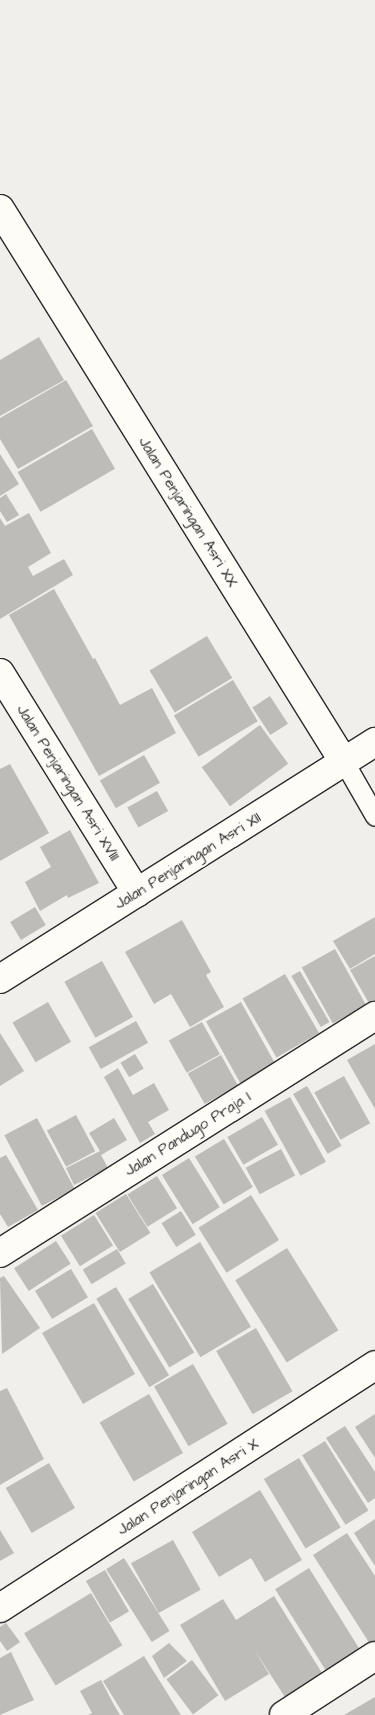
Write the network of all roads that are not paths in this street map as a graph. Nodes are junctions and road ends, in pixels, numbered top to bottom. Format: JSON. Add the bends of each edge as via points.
{"nodes":[{"id":1,"x":0,"y":209,"type":"edge"},
{"id":2,"x":0,"y":674,"type":"edge"},
{"id":3,"x":375,"y":742,"type":"edge"},
{"id":4,"x":344,"y":762,"type":"junction"},
{"id":5,"x":375,"y":816,"type":"edge"},
{"id":6,"x":137,"y":893,"type":"junction"},
{"id":7,"x":0,"y":979,"type":"edge"},
{"id":8,"x":375,"y":1016,"type":"edge"},
{"id":9,"x":0,"y":1253,"type":"edge"},
{"id":10,"x":375,"y":1365,"type":"edge"},
{"id":11,"x":0,"y":1608,"type":"edge"},
{"id":12,"x":375,"y":1656,"type":"edge"},
{"id":13,"x":284,"y":1715,"type":"edge"}],
"edges":[{"from":1,"to":4,"type":"street","name":"Jalan Penjaringan Asri XX"},
{"from":2,"to":6,"type":"street","name":"Jalan Penjaringan Asri XVIII"},
{"from":3,"to":4,"type":"street","name":"Jalan Penjaringan Asri XII"},
{"from":4,"to":5,"type":"lane","name":"Jalan Penjaringan Asri XX"},
{"from":4,"to":6,"type":"street","name":"Jalan Penjaringan Asri XII"},
{"from":6,"to":7,"type":"street","name":"Jalan Penjaringan Asri XII"},
{"from":8,"to":9,"type":"street","name":"Jalan Pandugo Praja I"},
{"from":10,"to":11,"type":"street","name":"Jalan Penjaringan Asri X"},
{"from":12,"to":13,"type":"street"}]}
